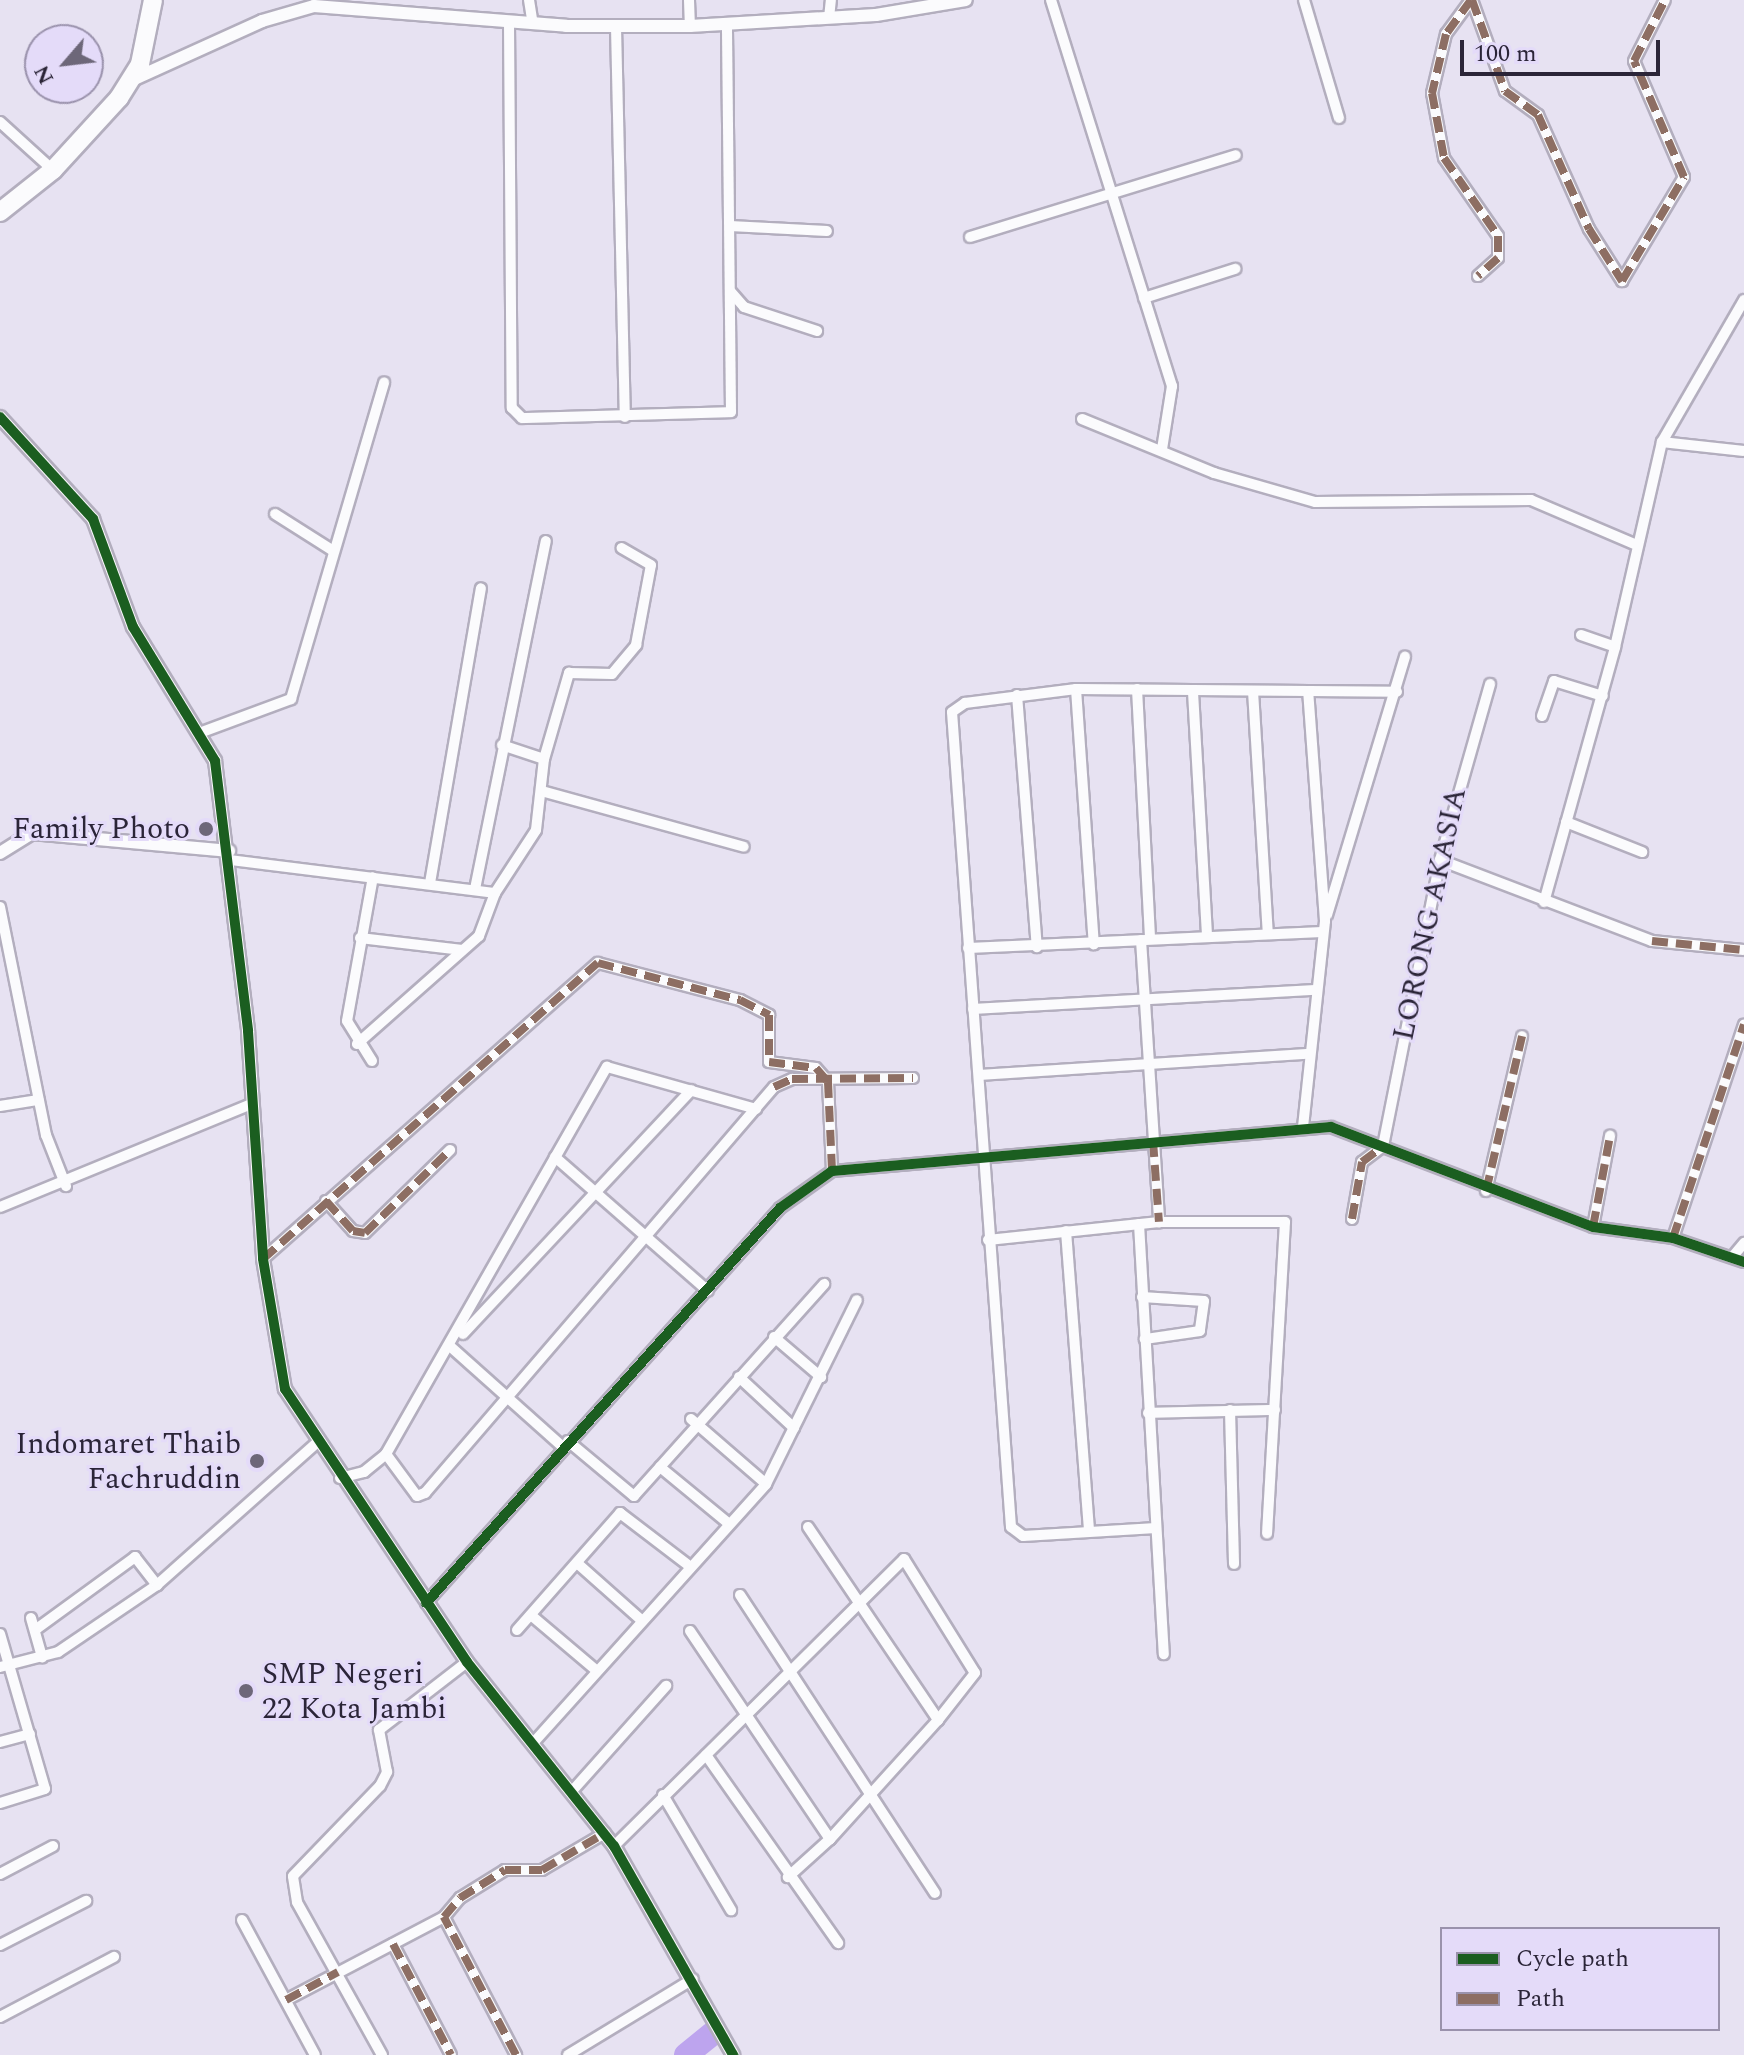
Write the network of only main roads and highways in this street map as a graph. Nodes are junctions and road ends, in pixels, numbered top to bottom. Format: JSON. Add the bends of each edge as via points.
{"nodes":[{"id":1,"x":153,"y":0,"type":"edge"},
{"id":2,"x":0,"y":212,"type":"edge"}],
"edges":[{"from":1,"to":2,"type":"highway","via":[[132,80],[53,170]]}]}
